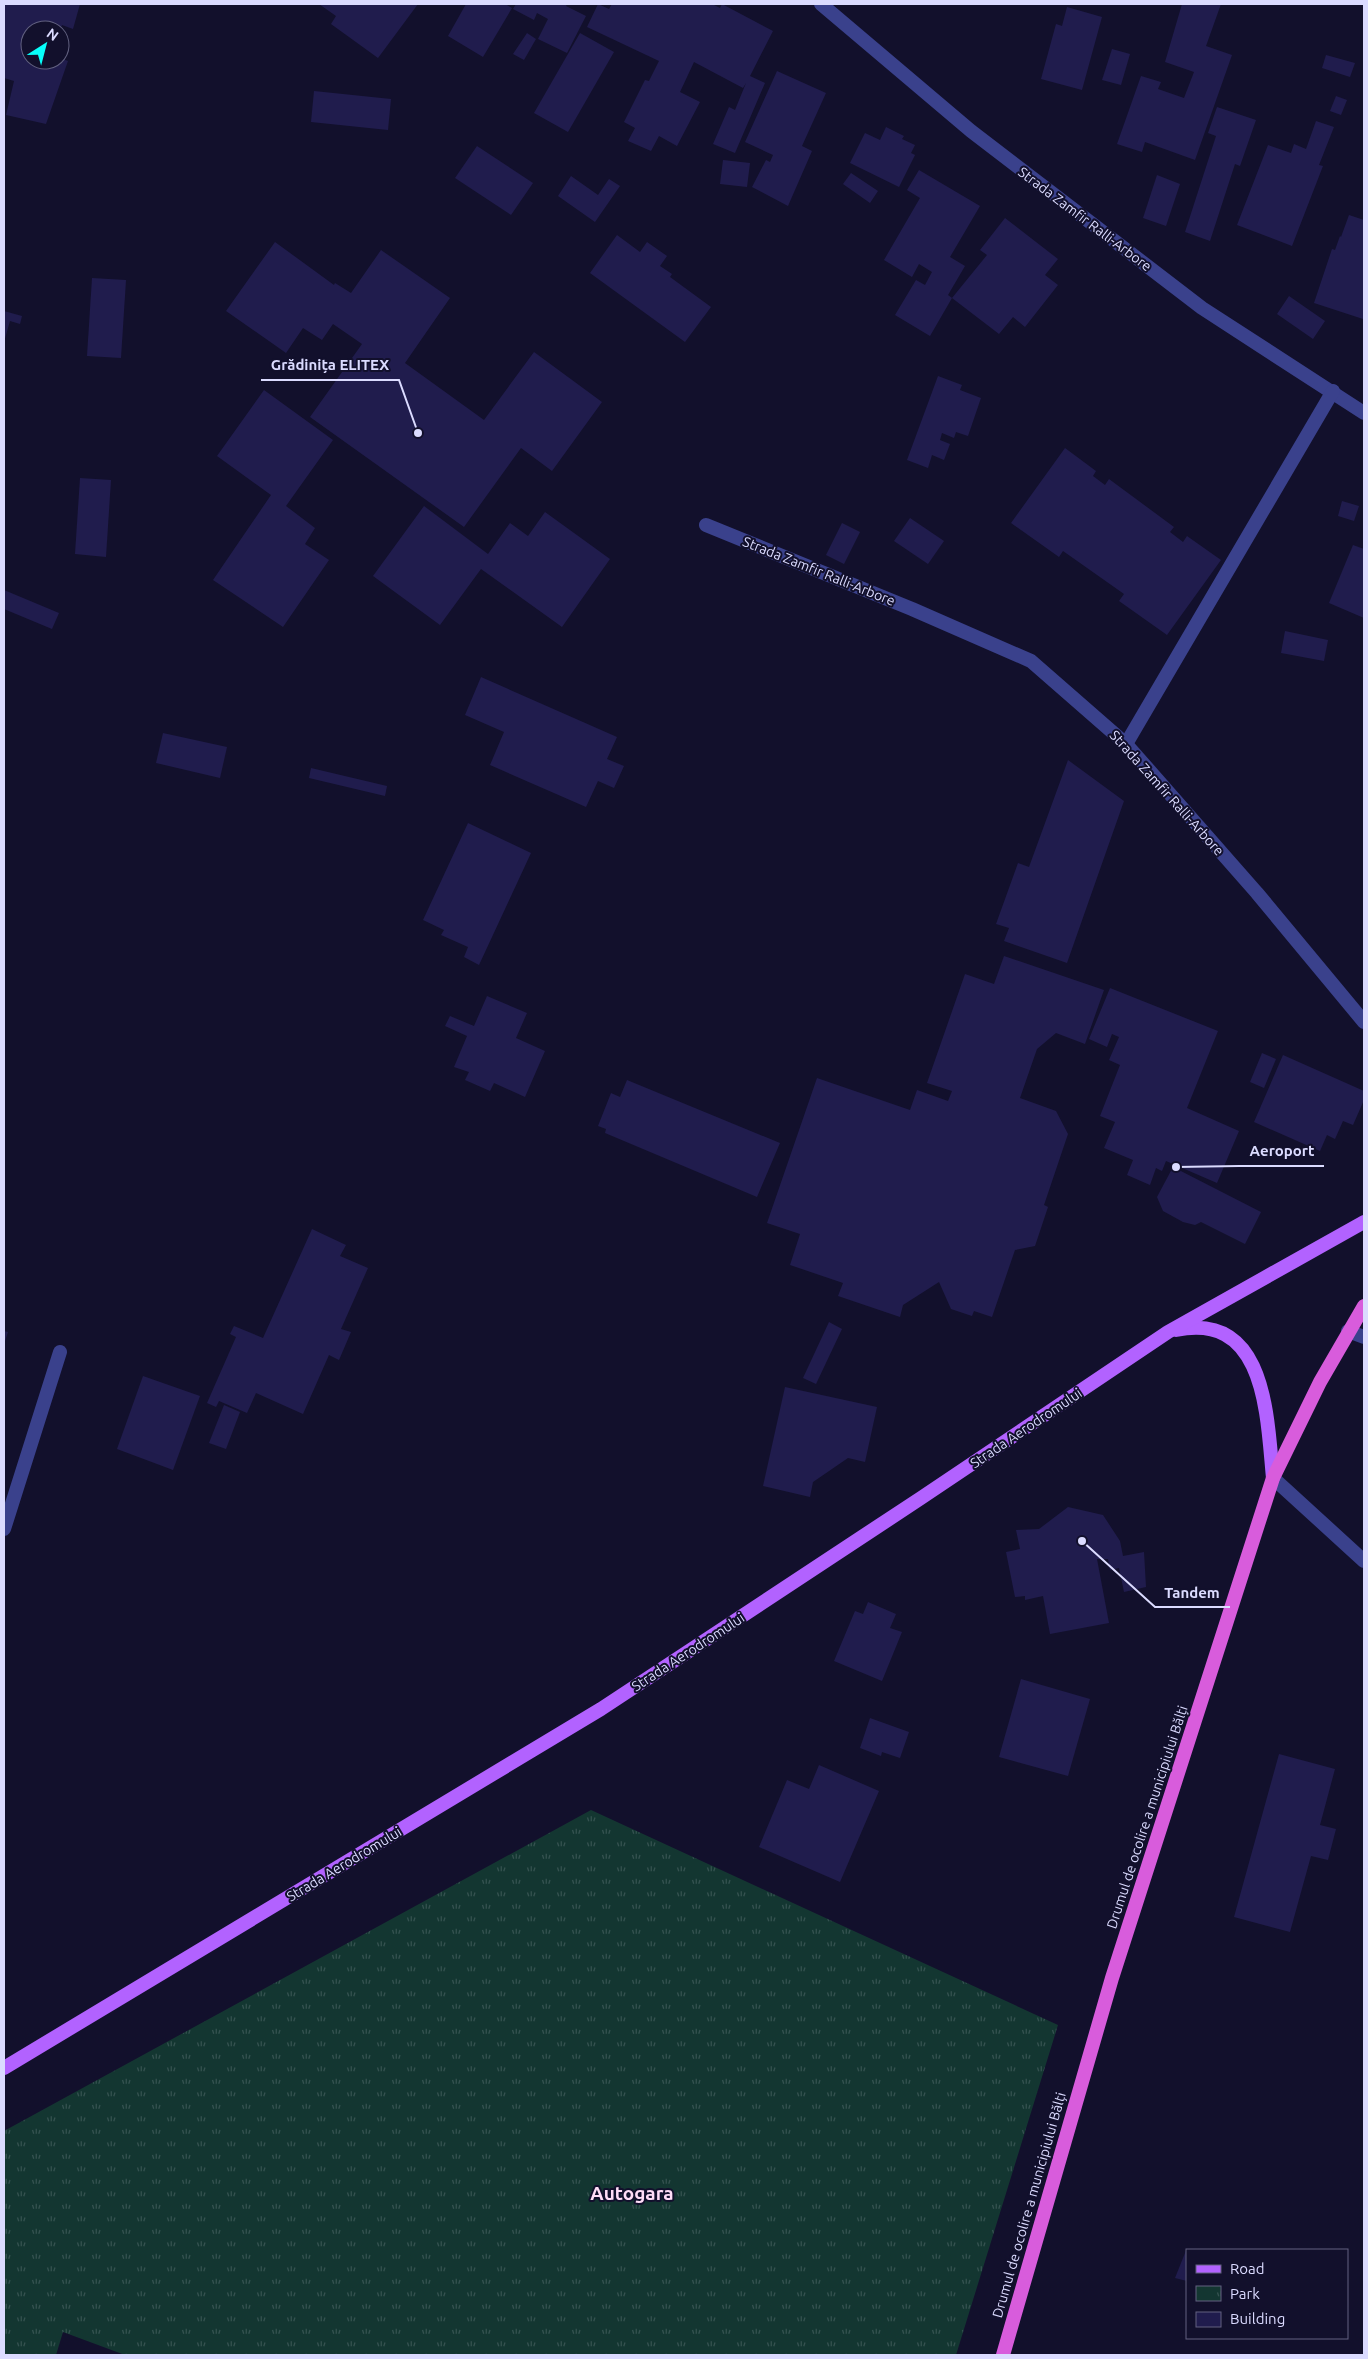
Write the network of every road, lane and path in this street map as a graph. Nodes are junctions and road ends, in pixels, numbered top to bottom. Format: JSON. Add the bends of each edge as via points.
{"nodes":[{"id":1,"x":821,"y":4,"type":"edge"},
{"id":2,"x":1333,"y":392,"type":"junction"},
{"id":3,"x":1364,"y":413,"type":"edge"},
{"id":4,"x":706,"y":525,"type":"dead end"},
{"id":5,"x":1126,"y":744,"type":"junction"},
{"id":6,"x":1364,"y":1022,"type":"edge"},
{"id":7,"x":1364,"y":1222,"type":"edge"},
{"id":8,"x":1364,"y":1306,"type":"edge"},
{"id":9,"x":1348,"y":1331,"type":"junction"},
{"id":10,"x":1168,"y":1332,"type":"junction"},
{"id":11,"x":1364,"y":1337,"type":"edge"},
{"id":12,"x":60,"y":1352,"type":"dead end"},
{"id":13,"x":1273,"y":1478,"type":"junction"},
{"id":14,"x":4,"y":1529,"type":"edge"},
{"id":15,"x":1364,"y":1562,"type":"edge"},
{"id":16,"x":4,"y":2068,"type":"edge"},
{"id":17,"x":1003,"y":2355,"type":"edge"}],
"edges":[{"from":1,"to":2,"type":"street","name":"Strada Zamfir Ralli-Arbore","via":[[971,132],[1202,308]]},
{"from":2,"to":3,"type":"street","name":"Strada Zamfir Ralli-Arbore"},
{"from":2,"to":5,"type":"street"},
{"from":4,"to":5,"type":"street","name":"Strada Zamfir Ralli-Arbore","via":[[1031,661]]},
{"from":5,"to":6,"type":"street","name":"Strada Zamfir Ralli-Arbore","via":[[1258,893]]},
{"from":7,"to":10,"type":"main road","name":"Strada Aerodromului"},
{"from":8,"to":9,"type":"highway","name":"Drumul de ocolire a municipiului Bălți"},
{"from":9,"to":11,"type":"street"},
{"from":9,"to":13,"type":"highway","name":"Drumul de ocolire a municipiului Bălți","via":[[1294,1430]]},
{"from":10,"to":13,"type":"main road","via":[[1207,1328],[1229,1337],[1245,1351],[1255,1366],[1261,1387]]},
{"from":10,"to":16,"type":"main road","name":"Strada Aerodromului","via":[[601,1709]]},
{"from":12,"to":14,"type":"street"},
{"from":13,"to":15,"type":"street"},
{"from":13,"to":17,"type":"highway","name":"Drumul de ocolire a municipiului Bălți","via":[[1112,1978]]}]}
